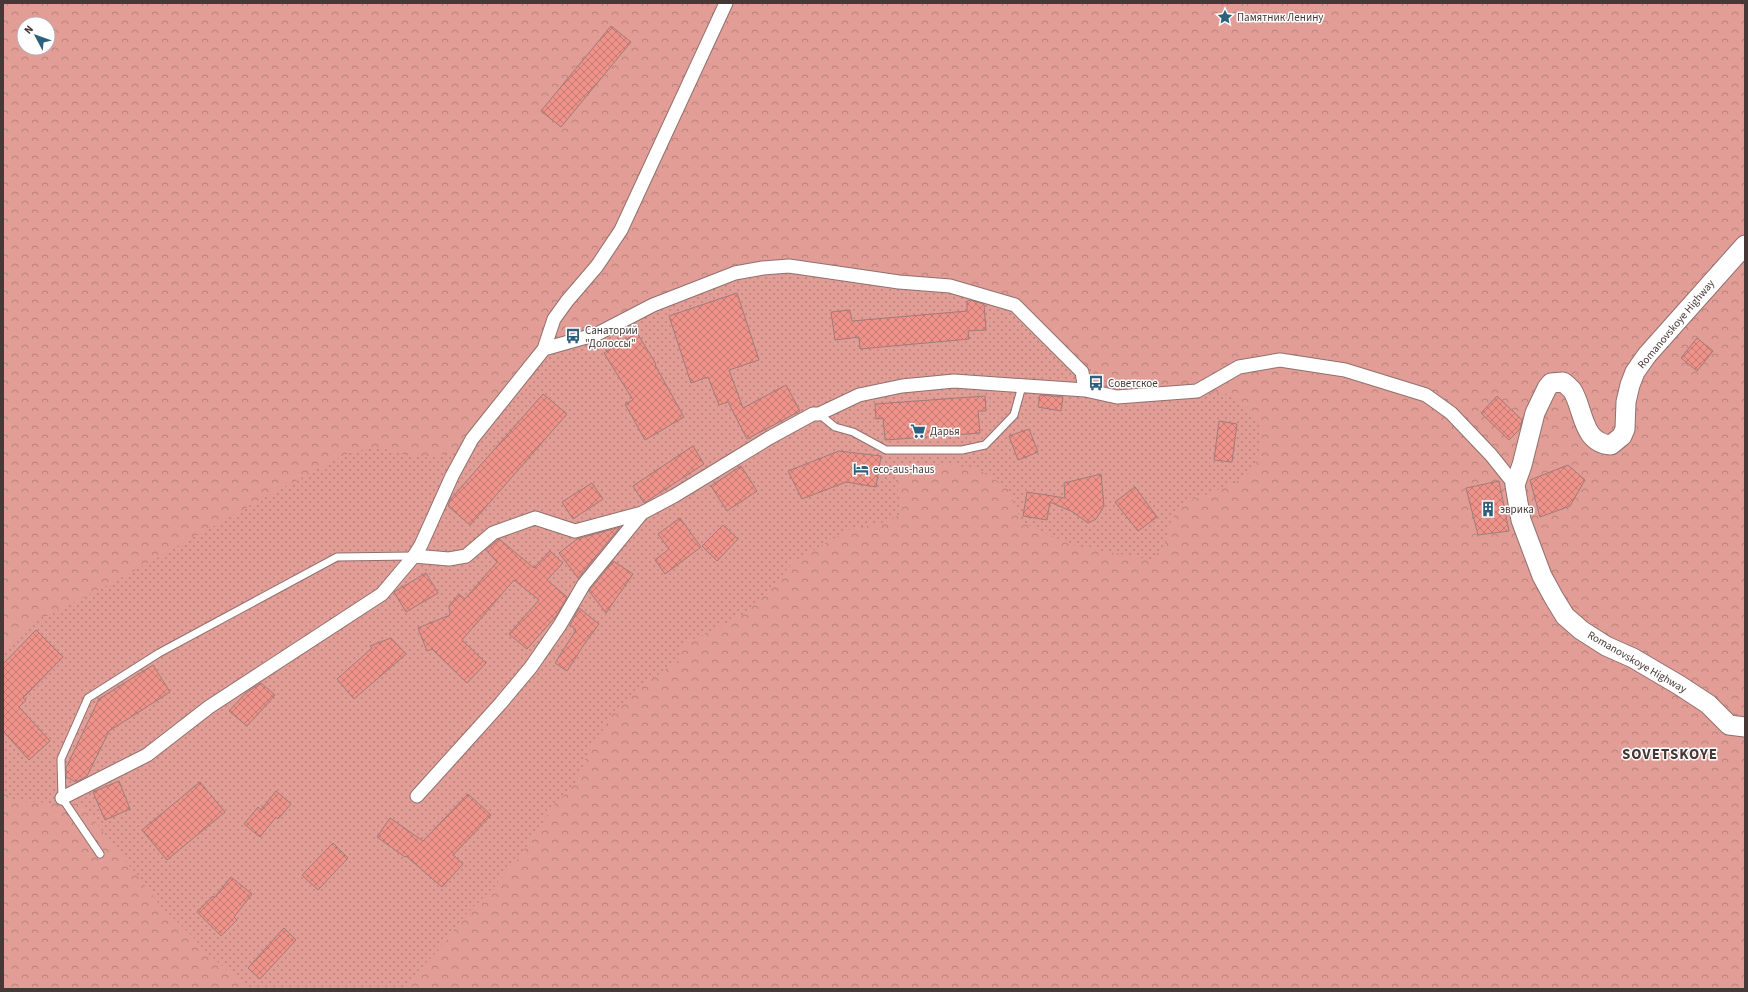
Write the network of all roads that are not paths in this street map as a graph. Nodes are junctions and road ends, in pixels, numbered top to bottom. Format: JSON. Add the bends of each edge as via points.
{"nodes":[{"id":1,"x":726,"y":3,"type":"edge"},
{"id":2,"x":1745,"y":245,"type":"edge"},
{"id":3,"x":544,"y":349,"type":"junction"},
{"id":4,"x":1022,"y":386,"type":"junction"},
{"id":5,"x":1085,"y":390,"type":"junction"},
{"id":6,"x":819,"y":414,"type":"junction"},
{"id":7,"x":1515,"y":485,"type":"junction"},
{"id":8,"x":642,"y":513,"type":"junction"},
{"id":9,"x":414,"y":556,"type":"junction"},
{"id":10,"x":1745,"y":727,"type":"edge"},
{"id":11,"x":417,"y":796,"type":"dead end"},
{"id":12,"x":62,"y":798,"type":"junction"},
{"id":13,"x":100,"y":854,"type":"dead end"}],
"edges":[{"from":1,"to":3,"type":"street","via":[[621,230],[597,266],[554,319]]},
{"from":2,"to":7,"type":"street","name":"Romanovskoye Highway","via":[[1647,355],[1635,372],[1626,402],[1625,429],[1622,436],[1611,445],[1604,444],[1589,432],[1581,418],[1575,397],[1567,385],[1562,382],[1551,383],[1535,413]]},
{"from":3,"to":5,"type":"street","via":[[597,334],[653,305],[735,273],[788,266],[900,282],[950,286],[1015,305],[1082,372]]},
{"from":3,"to":9,"type":"street","via":[[472,438]]},
{"from":4,"to":5,"type":"street"},
{"from":4,"to":6,"type":"street","via":[[954,381],[902,386],[859,395]]},
{"from":4,"to":6,"type":"lane","via":[[1014,415],[985,445],[962,450],[886,450],[852,432],[835,427]]},
{"from":5,"to":7,"type":"street","via":[[1117,397],[1197,391],[1239,367],[1280,360],[1345,370],[1426,395],[1451,413]]},
{"from":6,"to":8,"type":"street","via":[[812,414]]},
{"from":7,"to":10,"type":"street","name":"Romanovskoye Highway","via":[[1521,520],[1531,548],[1542,576],[1565,616],[1580,630],[1633,658],[1708,704],[1729,726]]},
{"from":8,"to":9,"type":"street","via":[[575,531],[535,518],[493,533],[466,556],[449,559]]},
{"from":8,"to":11,"type":"street","via":[[584,584],[531,667]]},
{"from":9,"to":12,"type":"street","via":[[382,594],[209,707],[147,755]]},
{"from":9,"to":12,"type":"lane","via":[[337,557],[159,653],[88,698],[61,759]]},
{"from":12,"to":13,"type":"lane"}]}
